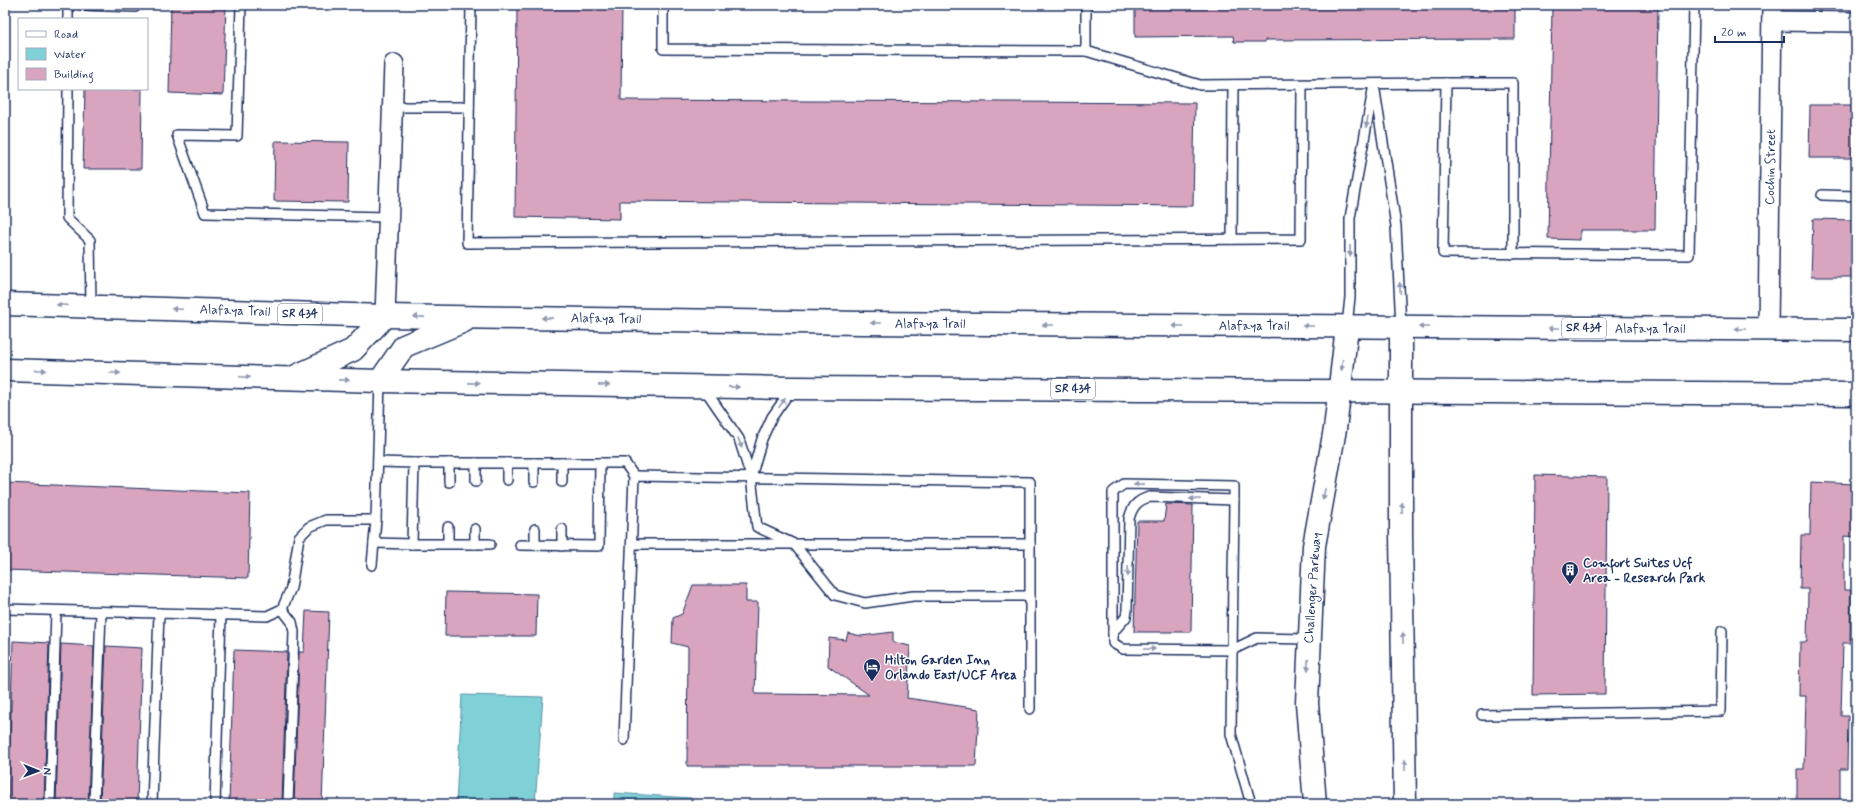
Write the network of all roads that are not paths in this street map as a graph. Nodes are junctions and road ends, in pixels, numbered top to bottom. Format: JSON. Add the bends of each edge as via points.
{"nodes":[{"id":1,"x":68,"y":5,"type":"edge"},
{"id":2,"x":82,"y":5,"type":"edge"},
{"id":3,"x":135,"y":5,"type":"edge"},
{"id":4,"x":241,"y":5,"type":"edge"},
{"id":5,"x":471,"y":5,"type":"edge"},
{"id":6,"x":663,"y":5,"type":"edge"},
{"id":7,"x":1086,"y":5,"type":"edge"},
{"id":8,"x":1694,"y":5,"type":"edge"},
{"id":9,"x":1772,"y":13,"type":"edge"},
{"id":10,"x":68,"y":18,"type":"edge"},
{"id":11,"x":1856,"y":22,"type":"edge"},
{"id":12,"x":1086,"y":50,"type":"junction"},
{"id":13,"x":394,"y":64,"type":"dead end"},
{"id":14,"x":1446,"y":83,"type":"junction"},
{"id":15,"x":1302,"y":84,"type":"junction"},
{"id":16,"x":1374,"y":84,"type":"junction"},
{"id":17,"x":1233,"y":85,"type":"junction"},
{"id":18,"x":68,"y":90,"type":"edge"},
{"id":19,"x":392,"y":107,"type":"junction"},
{"id":20,"x":469,"y":107,"type":"junction"},
{"id":21,"x":1822,"y":195,"type":"dead end"},
{"id":22,"x":1856,"y":196,"type":"edge"},
{"id":23,"x":388,"y":217,"type":"junction"},
{"id":24,"x":1232,"y":240,"type":"junction"},
{"id":25,"x":1513,"y":254,"type":"junction"},
{"id":26,"x":5,"y":304,"type":"edge"},
{"id":27,"x":90,"y":306,"type":"junction"},
{"id":28,"x":385,"y":316,"type":"junction"},
{"id":29,"x":472,"y":317,"type":"junction"},
{"id":30,"x":1347,"y":327,"type":"junction"},
{"id":31,"x":1401,"y":327,"type":"junction"},
{"id":32,"x":1768,"y":329,"type":"junction"},
{"id":33,"x":1856,"y":330,"type":"edge"},
{"id":34,"x":5,"y":370,"type":"edge"},
{"id":35,"x":291,"y":378,"type":"junction"},
{"id":36,"x":380,"y":381,"type":"junction"},
{"id":37,"x":703,"y":387,"type":"junction"},
{"id":38,"x":792,"y":388,"type":"junction"},
{"id":39,"x":1339,"y":391,"type":"junction"},
{"id":40,"x":1402,"y":392,"type":"junction"},
{"id":41,"x":1856,"y":394,"type":"edge"},
{"id":42,"x":378,"y":462,"type":"junction"},
{"id":43,"x":414,"y":463,"type":"junction"},
{"id":44,"x":449,"y":463,"type":"junction"},
{"id":45,"x":476,"y":463,"type":"junction"},
{"id":46,"x":507,"y":463,"type":"junction"},
{"id":47,"x":534,"y":463,"type":"junction"},
{"id":48,"x":562,"y":463,"type":"junction"},
{"id":49,"x":600,"y":463,"type":"junction"},
{"id":50,"x":634,"y":476,"type":"junction"},
{"id":51,"x":751,"y":477,"type":"junction"},
{"id":52,"x":507,"y":480,"type":"dead end"},
{"id":53,"x":476,"y":481,"type":"dead end"},
{"id":54,"x":449,"y":482,"type":"dead end"},
{"id":55,"x":534,"y":482,"type":"dead end"},
{"id":56,"x":562,"y":482,"type":"dead end"},
{"id":57,"x":1234,"y":500,"type":"junction"},
{"id":58,"x":376,"y":520,"type":"junction"},
{"id":59,"x":448,"y":527,"type":"dead end"},
{"id":60,"x":475,"y":529,"type":"dead end"},
{"id":61,"x":535,"y":529,"type":"dead end"},
{"id":62,"x":562,"y":529,"type":"dead end"},
{"id":63,"x":374,"y":543,"type":"junction"},
{"id":64,"x":448,"y":543,"type":"junction"},
{"id":65,"x":412,"y":544,"type":"junction"},
{"id":66,"x":475,"y":544,"type":"junction"},
{"id":67,"x":490,"y":544,"type":"dead end"},
{"id":68,"x":632,"y":544,"type":"junction"},
{"id":69,"x":794,"y":544,"type":"junction"},
{"id":70,"x":1030,"y":544,"type":"junction"},
{"id":71,"x":520,"y":545,"type":"dead end"},
{"id":72,"x":535,"y":545,"type":"junction"},
{"id":73,"x":562,"y":546,"type":"junction"},
{"id":74,"x":372,"y":565,"type":"dead end"},
{"id":75,"x":1030,"y":596,"type":"junction"},
{"id":76,"x":5,"y":609,"type":"edge"},
{"id":77,"x":282,"y":609,"type":"junction"},
{"id":78,"x":56,"y":611,"type":"junction"},
{"id":79,"x":101,"y":612,"type":"junction"},
{"id":80,"x":159,"y":613,"type":"junction"},
{"id":81,"x":221,"y":615,"type":"junction"},
{"id":82,"x":1722,"y":631,"type":"dead end"},
{"id":83,"x":1113,"y":632,"type":"junction"},
{"id":84,"x":1310,"y":639,"type":"junction"},
{"id":85,"x":1232,"y":650,"type":"junction"},
{"id":86,"x":1030,"y":709,"type":"dead end"},
{"id":87,"x":1482,"y":715,"type":"dead end"},
{"id":88,"x":624,"y":740,"type":"dead end"},
{"id":89,"x":50,"y":804,"type":"edge"},
{"id":90,"x":94,"y":804,"type":"edge"},
{"id":91,"x":152,"y":804,"type":"edge"},
{"id":92,"x":215,"y":804,"type":"edge"},
{"id":93,"x":288,"y":804,"type":"edge"},
{"id":94,"x":1251,"y":804,"type":"edge"},
{"id":95,"x":1315,"y":804,"type":"edge"},
{"id":96,"x":1405,"y":804,"type":"edge"}],
"edges":[{"from":1,"to":10,"type":"lane"},
{"from":2,"to":3,"type":"lane"},
{"from":4,"to":23,"type":"lane","via":[[237,136],[177,135],[205,213]]},
{"from":5,"to":20,"type":"lane"},
{"from":6,"to":12,"type":"lane","via":[[663,49]]},
{"from":7,"to":12,"type":"lane"},
{"from":8,"to":25,"type":"lane","via":[[1689,255]]},
{"from":9,"to":11,"type":"street"},
{"from":9,"to":32,"type":"street","name":"Cochin Street"},
{"from":12,"to":17,"type":"lane","via":[[1200,85]]},
{"from":13,"to":19,"type":"street"},
{"from":14,"to":16,"type":"lane"},
{"from":14,"to":25,"type":"lane","via":[[1513,83]]},
{"from":14,"to":25,"type":"lane","via":[[1443,253]]},
{"from":15,"to":16,"type":"lane"},
{"from":15,"to":17,"type":"lane"},
{"from":15,"to":24,"type":"lane","via":[[1301,239]]},
{"from":16,"to":30,"type":"lane","one_way":true,"via":[[1350,218],[1350,296]]},
{"from":31,"to":16,"type":"lane","one_way":true,"via":[[1396,226]]},
{"from":17,"to":24,"type":"lane"},
{"from":18,"to":27,"type":"lane","via":[[67,218],[90,240]]},
{"from":19,"to":20,"type":"lane"},
{"from":19,"to":23,"type":"street"},
{"from":20,"to":24,"type":"lane","via":[[467,243]]},
{"from":21,"to":22,"type":"lane"},
{"from":23,"to":28,"type":"street"},
{"from":27,"to":26,"type":"main road","name":"Alafaya Trail","number":"SR 434","one_way":true},
{"from":28,"to":27,"type":"main road","name":"Alafaya Trail","number":"SR 434","one_way":true},
{"from":29,"to":28,"type":"main road","name":"Alafaya Trail","number":"SR 434","one_way":true},
{"from":28,"to":35,"type":"main road","via":[[353,350]]},
{"from":30,"to":29,"type":"main road","name":"Alafaya Trail","number":"SR 434","one_way":true},
{"from":29,"to":36,"type":"main road","via":[[404,346]]},
{"from":30,"to":31,"type":"main road","name":"Alafaya Trail","number":"SR 434"},
{"from":30,"to":39,"type":"main road","name":"Challenger Parkway","one_way":true},
{"from":32,"to":31,"type":"main road","name":"Alafaya Trail","number":"SR 434","one_way":true},
{"from":31,"to":40,"type":"main road"},
{"from":32,"to":33,"type":"main road","name":"Alafaya Trail","number":"SR 434"},
{"from":34,"to":35,"type":"main road","number":"SR 434","one_way":true},
{"from":35,"to":36,"type":"main road","number":"SR 434","one_way":true},
{"from":36,"to":37,"type":"main road","number":"SR 434","one_way":true},
{"from":36,"to":42,"type":"lane"},
{"from":37,"to":38,"type":"main road","number":"SR 434","one_way":true},
{"from":37,"to":51,"type":"lane","one_way":true,"via":[[739,439]]},
{"from":38,"to":39,"type":"main road","number":"SR 434"},
{"from":51,"to":38,"type":"lane","one_way":true,"via":[[762,439],[772,417]]},
{"from":39,"to":40,"type":"main road","number":"SR 434"},
{"from":39,"to":84,"type":"main road","name":"Challenger Parkway","one_way":true,"via":[[1335,429],[1314,546]]},
{"from":40,"to":41,"type":"main road","number":"SR 434"},
{"from":96,"to":40,"type":"main road","one_way":true},
{"from":42,"to":43,"type":"lane"},
{"from":42,"to":58,"type":"lane"},
{"from":43,"to":44,"type":"lane"},
{"from":43,"to":65,"type":"lane"},
{"from":44,"to":45,"type":"lane"},
{"from":44,"to":54,"type":"lane"},
{"from":45,"to":46,"type":"lane"},
{"from":45,"to":53,"type":"lane"},
{"from":46,"to":47,"type":"lane"},
{"from":46,"to":52,"type":"lane"},
{"from":47,"to":48,"type":"lane"},
{"from":47,"to":55,"type":"lane"},
{"from":48,"to":49,"type":"lane"},
{"from":48,"to":56,"type":"lane"},
{"from":49,"to":50,"type":"lane","via":[[625,463]]},
{"from":49,"to":73,"type":"lane","via":[[599,546]]},
{"from":50,"to":51,"type":"lane"},
{"from":50,"to":68,"type":"lane"},
{"from":51,"to":69,"type":"lane","via":[[757,527]]},
{"from":51,"to":70,"type":"lane","via":[[1030,482]]},
{"from":57,"to":83,"type":"lane","one_way":true,"via":[[1150,497],[1142,499],[1132,509],[1129,519],[1126,617]]},
{"from":57,"to":83,"type":"lane","one_way":true,"via":[[1234,486],[1124,484],[1113,492]]},
{"from":57,"to":85,"type":"lane"},
{"from":58,"to":63,"type":"lane"},
{"from":58,"to":77,"type":"lane","via":[[326,520],[309,527],[299,537],[291,588]]},
{"from":59,"to":64,"type":"lane"},
{"from":60,"to":66,"type":"lane"},
{"from":61,"to":72,"type":"lane"},
{"from":62,"to":73,"type":"lane"},
{"from":63,"to":65,"type":"lane"},
{"from":63,"to":74,"type":"lane"},
{"from":64,"to":65,"type":"lane"},
{"from":64,"to":66,"type":"lane"},
{"from":66,"to":67,"type":"lane"},
{"from":68,"to":69,"type":"lane"},
{"from":68,"to":88,"type":"lane"},
{"from":69,"to":70,"type":"lane"},
{"from":69,"to":75,"type":"lane","via":[[835,595],[864,603],[914,596]]},
{"from":70,"to":75,"type":"lane"},
{"from":71,"to":72,"type":"lane"},
{"from":72,"to":73,"type":"lane"},
{"from":75,"to":86,"type":"lane"},
{"from":76,"to":78,"type":"lane"},
{"from":77,"to":81,"type":"lane","via":[[267,616]]},
{"from":77,"to":93,"type":"lane","via":[[292,622],[294,632]]},
{"from":78,"to":79,"type":"lane"},
{"from":78,"to":89,"type":"lane"},
{"from":79,"to":80,"type":"lane"},
{"from":79,"to":90,"type":"lane"},
{"from":80,"to":81,"type":"lane"},
{"from":80,"to":91,"type":"lane"},
{"from":81,"to":92,"type":"lane"},
{"from":82,"to":87,"type":"lane","via":[[1721,711]]},
{"from":83,"to":85,"type":"lane","one_way":true,"via":[[1113,643],[1123,649]]},
{"from":84,"to":85,"type":"lane","via":[[1257,638]]},
{"from":84,"to":95,"type":"main road","name":"Challenger Parkway","one_way":true,"via":[[1307,703]]},
{"from":85,"to":94,"type":"lane","via":[[1231,734]]}]}
